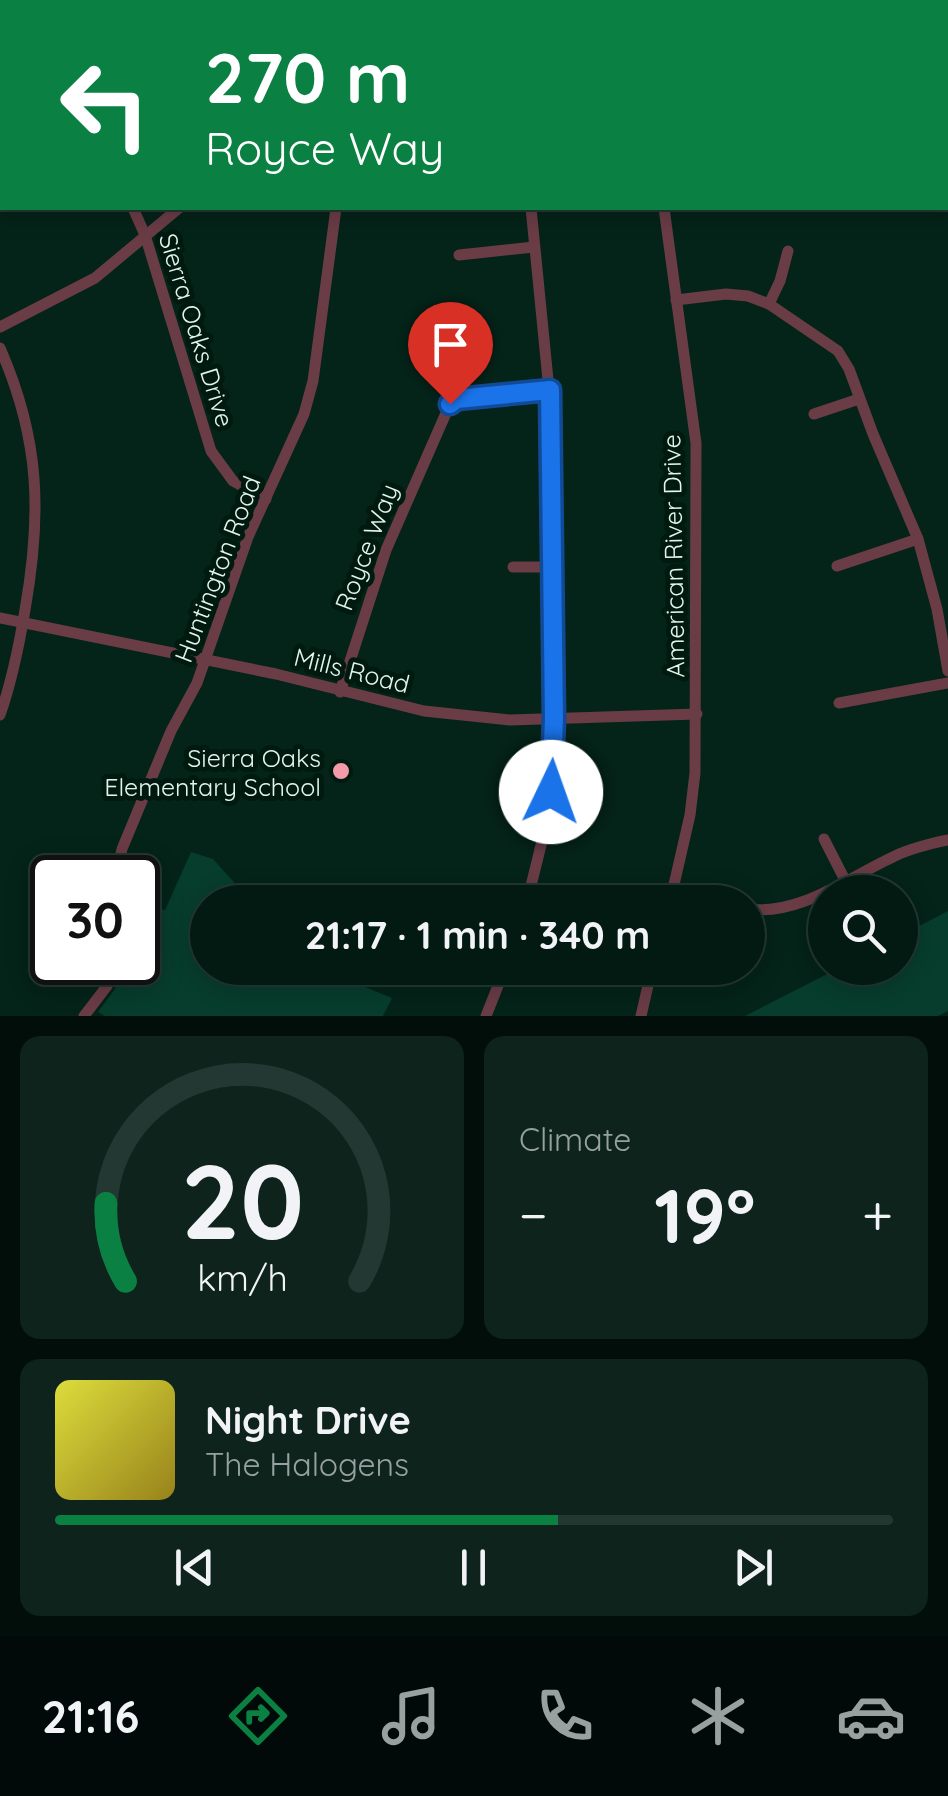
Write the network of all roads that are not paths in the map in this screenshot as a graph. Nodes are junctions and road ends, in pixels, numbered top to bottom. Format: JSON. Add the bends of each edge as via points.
{"nodes":[{"id":1,"x":134,"y":210,"type":"edge"},
{"id":2,"x":176,"y":210,"type":"edge"},
{"id":3,"x":336,"y":210,"type":"edge"},
{"id":4,"x":531,"y":210,"type":"edge"},
{"id":5,"x":664,"y":210,"type":"edge"},
{"id":6,"x":144,"y":234,"type":"junction"},
{"id":7,"x":534,"y":248,"type":"junction"},
{"id":8,"x":788,"y":251,"type":"dead end"},
{"id":9,"x":459,"y":254,"type":"dead end"},
{"id":10,"x":676,"y":300,"type":"junction"},
{"id":11,"x":769,"y":304,"type":"junction"},
{"id":12,"x":0,"y":327,"type":"edge"},
{"id":13,"x":0,"y":348,"type":"edge"},
{"id":14,"x":550,"y":390,"type":"junction"},
{"id":15,"x":859,"y":398,"type":"junction"},
{"id":16,"x":814,"y":414,"type":"dead end"},
{"id":17,"x":266,"y":499,"type":"junction"},
{"id":18,"x":918,"y":539,"type":"junction"},
{"id":19,"x":553,"y":566,"type":"junction"},
{"id":20,"x":837,"y":566,"type":"dead end"},
{"id":21,"x":513,"y":567,"type":"dead end"},
{"id":22,"x":0,"y":618,"type":"edge"},
{"id":23,"x":23,"y":622,"type":"junction"},
{"id":24,"x":206,"y":660,"type":"junction"},
{"id":25,"x":948,"y":671,"type":"edge"},
{"id":26,"x":948,"y":682,"type":"edge"},
{"id":27,"x":340,"y":692,"type":"junction"},
{"id":28,"x":839,"y":703,"type":"dead end"},
{"id":29,"x":698,"y":714,"type":"junction"},
{"id":30,"x":0,"y":715,"type":"edge"},
{"id":31,"x":554,"y":719,"type":"junction"},
{"id":32,"x":824,"y":839,"type":"dead end"},
{"id":33,"x":948,"y":840,"type":"edge"},
{"id":34,"x":122,"y":855,"type":"edge"},
{"id":35,"x":842,"y":875,"type":"edge"},
{"id":36,"x":855,"y":875,"type":"edge"},
{"id":37,"x":531,"y":885,"type":"edge"},
{"id":38,"x":675,"y":885,"type":"edge"},
{"id":39,"x":808,"y":897,"type":"edge"},
{"id":40,"x":765,"y":909,"type":"edge"},
{"id":41,"x":108,"y":985,"type":"edge"},
{"id":42,"x":498,"y":985,"type":"edge"},
{"id":43,"x":648,"y":985,"type":"edge"},
{"id":44,"x":84,"y":1016,"type":"edge"},
{"id":45,"x":486,"y":1016,"type":"edge"},
{"id":46,"x":642,"y":1016,"type":"edge"}],
"edges":[{"from":1,"to":6,"type":"street","name":"Sierra Oaks Drive"},
{"from":2,"to":6,"type":"street"},
{"from":3,"to":17,"type":"street","name":"Huntington Road","via":[[309,398]]},
{"from":4,"to":7,"type":"street"},
{"from":5,"to":10,"type":"street","name":"American River Drive"},
{"from":6,"to":12,"type":"street","via":[[95,278]]},
{"from":6,"to":17,"type":"street","name":"Sierra Oaks Drive","via":[[211,451],[233,481]]},
{"from":7,"to":9,"type":"street"},
{"from":7,"to":14,"type":"street"},
{"from":8,"to":11,"type":"street"},
{"from":10,"to":11,"type":"street","via":[[726,294]]},
{"from":10,"to":29,"type":"street","name":"American River Drive","via":[[696,442]]},
{"from":11,"to":15,"type":"street","via":[[833,346]]},
{"from":13,"to":23,"type":"street","via":[[24,409],[37,485]]},
{"from":14,"to":19,"type":"street"},
{"from":14,"to":27,"type":"street","name":"Royce Way","via":[[450,404],[386,550]]},
{"from":15,"to":16,"type":"street"},
{"from":15,"to":18,"type":"street"},
{"from":17,"to":24,"type":"street","name":"Huntington Road"},
{"from":18,"to":20,"type":"street"},
{"from":18,"to":25,"type":"street"},
{"from":19,"to":21,"type":"street"},
{"from":19,"to":31,"type":"street"},
{"from":22,"to":23,"type":"street","name":"Mills Road"},
{"from":23,"to":24,"type":"street","name":"Mills Road"},
{"from":23,"to":30,"type":"street"},
{"from":24,"to":27,"type":"street","name":"Mills Road"},
{"from":24,"to":34,"type":"street","name":"Huntington Road"},
{"from":26,"to":28,"type":"street"},
{"from":27,"to":31,"type":"street","name":"Mills Road","via":[[485,720]]},
{"from":29,"to":31,"type":"street","name":"Mills Road"},
{"from":29,"to":38,"type":"street","name":"American River Drive","via":[[690,815]]},
{"from":31,"to":37,"type":"street","via":[[551,792]]},
{"from":32,"to":35,"type":"street"},
{"from":33,"to":36,"type":"street","via":[[912,848]]},
{"from":39,"to":40,"type":"street"},
{"from":41,"to":44,"type":"street"},
{"from":42,"to":45,"type":"street"},
{"from":43,"to":46,"type":"street"}]}
